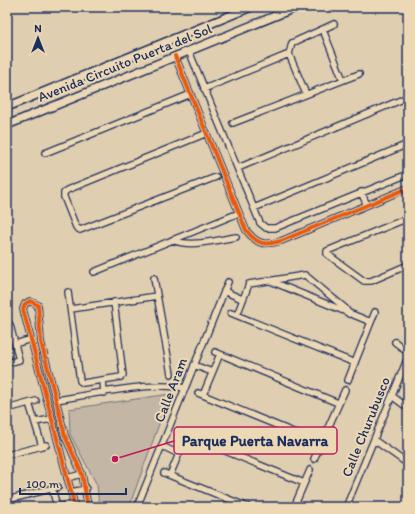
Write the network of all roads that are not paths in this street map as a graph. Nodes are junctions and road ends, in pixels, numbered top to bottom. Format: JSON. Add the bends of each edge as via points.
{"nodes":[{"id":1,"x":297,"y":7,"type":"edge"},
{"id":2,"x":247,"y":8,"type":"edge"},
{"id":3,"x":334,"y":24,"type":"dead end"},
{"id":4,"x":323,"y":30,"type":"junction"},
{"id":5,"x":189,"y":51,"type":"junction"},
{"id":6,"x":289,"y":54,"type":"junction"},
{"id":7,"x":175,"y":56,"type":"junction"},
{"id":8,"x":359,"y":74,"type":"dead end"},
{"id":9,"x":343,"y":80,"type":"junction"},
{"id":10,"x":204,"y":89,"type":"junction"},
{"id":11,"x":191,"y":94,"type":"junction"},
{"id":12,"x":306,"y":94,"type":"junction"},
{"id":13,"x":408,"y":97,"type":"edge"},
{"id":14,"x":7,"y":107,"type":"edge"},
{"id":15,"x":233,"y":123,"type":"dead end"},
{"id":16,"x":7,"y":125,"type":"edge"},
{"id":17,"x":207,"y":133,"type":"junction"},
{"id":18,"x":408,"y":144,"type":"edge"},
{"id":19,"x":45,"y":153,"type":"dead end"},
{"id":20,"x":238,"y":168,"type":"junction"},
{"id":21,"x":408,"y":174,"type":"edge"},
{"id":22,"x":216,"y":177,"type":"dead end"},
{"id":23,"x":408,"y":188,"type":"edge"},
{"id":24,"x":361,"y":192,"type":"junction"},
{"id":25,"x":367,"y":205,"type":"junction"},
{"id":26,"x":254,"y":208,"type":"junction"},
{"id":27,"x":239,"y":213,"type":"junction"},
{"id":28,"x":408,"y":218,"type":"edge"},
{"id":29,"x":236,"y":237,"type":"dead end"},
{"id":30,"x":172,"y":240,"type":"junction"},
{"id":31,"x":408,"y":265,"type":"edge"},
{"id":32,"x":94,"y":272,"type":"dead end"},
{"id":33,"x":154,"y":278,"type":"dead end"},
{"id":34,"x":266,"y":280,"type":"junction"},
{"id":35,"x":228,"y":282,"type":"dead end"},
{"id":36,"x":224,"y":291,"type":"junction"},
{"id":37,"x":68,"y":292,"type":"dead end"},
{"id":38,"x":157,"y":296,"type":"junction"},
{"id":39,"x":242,"y":299,"type":"junction"},
{"id":40,"x":114,"y":302,"type":"junction"},
{"id":41,"x":71,"y":309,"type":"junction"},
{"id":42,"x":375,"y":312,"type":"dead end"},
{"id":43,"x":349,"y":314,"type":"junction"},
{"id":44,"x":7,"y":321,"type":"edge"},
{"id":45,"x":371,"y":322,"type":"junction"},
{"id":46,"x":31,"y":339,"type":"junction"},
{"id":47,"x":396,"y":342,"type":"dead end"},
{"id":48,"x":15,"y":344,"type":"junction"},
{"id":49,"x":408,"y":352,"type":"edge"},
{"id":50,"x":408,"y":357,"type":"edge"},
{"id":51,"x":7,"y":363,"type":"edge"},
{"id":52,"x":355,"y":363,"type":"junction"},
{"id":53,"x":194,"y":365,"type":"junction"},
{"id":54,"x":212,"y":372,"type":"junction"},
{"id":55,"x":171,"y":374,"type":"dead end"},
{"id":56,"x":102,"y":380,"type":"junction"},
{"id":57,"x":348,"y":380,"type":"dead end"},
{"id":58,"x":184,"y":388,"type":"junction"},
{"id":59,"x":345,"y":390,"type":"dead end"},
{"id":60,"x":104,"y":393,"type":"junction"},
{"id":61,"x":392,"y":396,"type":"junction"},
{"id":62,"x":56,"y":400,"type":"junction"},
{"id":63,"x":36,"y":401,"type":"dead end"},
{"id":64,"x":29,"y":403,"type":"junction"},
{"id":65,"x":338,"y":403,"type":"junction"},
{"id":66,"x":408,"y":408,"type":"edge"},
{"id":67,"x":7,"y":409,"type":"edge"},
{"id":68,"x":52,"y":418,"type":"junction"},
{"id":69,"x":35,"y":422,"type":"junction"},
{"id":70,"x":374,"y":440,"type":"junction"},
{"id":71,"x":320,"y":443,"type":"junction"},
{"id":72,"x":162,"y":446,"type":"junction"},
{"id":73,"x":179,"y":454,"type":"junction"},
{"id":74,"x":7,"y":455,"type":"edge"},
{"id":75,"x":314,"y":459,"type":"dead end"},
{"id":76,"x":408,"y":464,"type":"edge"},
{"id":77,"x":310,"y":470,"type":"dead end"},
{"id":78,"x":164,"y":473,"type":"dead end"},
{"id":79,"x":82,"y":474,"type":"junction"},
{"id":80,"x":170,"y":475,"type":"junction"},
{"id":81,"x":67,"y":478,"type":"junction"},
{"id":82,"x":304,"y":484,"type":"junction"},
{"id":83,"x":58,"y":487,"type":"dead end"},
{"id":84,"x":52,"y":488,"type":"junction"},
{"id":85,"x":86,"y":489,"type":"junction"},
{"id":86,"x":71,"y":492,"type":"junction"},
{"id":87,"x":7,"y":500,"type":"edge"},
{"id":88,"x":74,"y":505,"type":"edge"},
{"id":89,"x":58,"y":507,"type":"edge"},
{"id":90,"x":88,"y":507,"type":"edge"},
{"id":91,"x":137,"y":507,"type":"edge"},
{"id":92,"x":248,"y":507,"type":"edge"},
{"id":93,"x":294,"y":507,"type":"edge"},
{"id":94,"x":346,"y":507,"type":"edge"}],
"edges":[{"from":1,"to":5,"type":"street","name":"Avenida Circuito Puerta del Sol"},
{"from":2,"to":14,"type":"street","name":"Avenida Circuito Puerta del Sol"},
{"from":3,"to":4,"type":"street"},
{"from":4,"to":6,"type":"street","via":[[292,44]]},
{"from":4,"to":9,"type":"street"},
{"from":5,"to":7,"type":"street","name":"Avenida Circuito Puerta del Sol"},
{"from":5,"to":10,"type":"street"},
{"from":6,"to":10,"type":"street"},
{"from":6,"to":12,"type":"street"},
{"from":7,"to":11,"type":"street"},
{"from":7,"to":16,"type":"street","name":"Avenida Circuito Puerta del Sol"},
{"from":8,"to":9,"type":"street"},
{"from":9,"to":12,"type":"street"},
{"from":10,"to":20,"type":"street"},
{"from":11,"to":17,"type":"street"},
{"from":11,"to":19,"type":"street"},
{"from":12,"to":15,"type":"street"},
{"from":13,"to":20,"type":"street"},
{"from":17,"to":22,"type":"street","via":[[67,190],[64,197],[76,227],[80,230]]},
{"from":17,"to":27,"type":"street"},
{"from":18,"to":26,"type":"street"},
{"from":20,"to":26,"type":"street"},
{"from":21,"to":24,"type":"street"},
{"from":23,"to":25,"type":"street"},
{"from":24,"to":25,"type":"street"},
{"from":24,"to":26,"type":"street","via":[[275,228],[266,228],[260,223]]},
{"from":25,"to":27,"type":"street","via":[[269,244],[255,241],[246,230]]},
{"from":27,"to":30,"type":"street"},
{"from":28,"to":31,"type":"street","via":[[327,251],[327,254],[367,282]]},
{"from":29,"to":30,"type":"street","via":[[193,244],[182,244]]},
{"from":30,"to":32,"type":"street"},
{"from":33,"to":38,"type":"street"},
{"from":34,"to":39,"type":"street","via":[[249,284]]},
{"from":34,"to":43,"type":"street"},
{"from":34,"to":43,"type":"street","via":[[305,275]]},
{"from":35,"to":36,"type":"street","name":"Calle Aram"},
{"from":36,"to":39,"type":"street"},
{"from":36,"to":53,"type":"street","name":"Calle Aram"},
{"from":37,"to":41,"type":"street"},
{"from":38,"to":40,"type":"street"},
{"from":38,"to":55,"type":"street"},
{"from":39,"to":52,"type":"street","via":[[234,314]]},
{"from":40,"to":41,"type":"street"},
{"from":40,"to":56,"type":"street","via":[[123,375]]},
{"from":41,"to":56,"type":"street","via":[[80,381],[83,383]]},
{"from":42,"to":45,"type":"street"},
{"from":43,"to":45,"type":"street"},
{"from":44,"to":48,"type":"street"},
{"from":45,"to":52,"type":"street"},
{"from":46,"to":48,"type":"street"},
{"from":46,"to":62,"type":"street","via":[[23,310],[25,304],[30,301],[38,305],[42,342]]},
{"from":46,"to":68,"type":"street"},
{"from":47,"to":49,"type":"street"},
{"from":48,"to":51,"type":"street","via":[[18,360]]},
{"from":50,"to":61,"type":"street","name":"Calle Churubusco"},
{"from":52,"to":57,"type":"street"},
{"from":53,"to":54,"type":"street"},
{"from":53,"to":58,"type":"street","name":"Calle Aram"},
{"from":54,"to":65,"type":"street","via":[[217,353]]},
{"from":54,"to":71,"type":"street","via":[[200,394]]},
{"from":56,"to":60,"type":"street"},
{"from":58,"to":60,"type":"street","via":[[169,386]]},
{"from":58,"to":72,"type":"street","name":"Calle Aram"},
{"from":59,"to":65,"type":"street"},
{"from":60,"to":62,"type":"street"},
{"from":61,"to":66,"type":"street"},
{"from":61,"to":70,"type":"street","name":"Calle Churubusco"},
{"from":62,"to":79,"type":"street","via":[[65,436]]},
{"from":63,"to":64,"type":"street"},
{"from":64,"to":67,"type":"street"},
{"from":64,"to":69,"type":"street"},
{"from":65,"to":71,"type":"street"},
{"from":68,"to":69,"type":"street"},
{"from":68,"to":81,"type":"street"},
{"from":69,"to":74,"type":"street","via":[[44,445]]},
{"from":70,"to":76,"type":"street"},
{"from":70,"to":94,"type":"street","name":"Calle Churubusco"},
{"from":71,"to":75,"type":"street"},
{"from":72,"to":73,"type":"street"},
{"from":72,"to":91,"type":"street","name":"Calle Aram"},
{"from":73,"to":80,"type":"street"},
{"from":73,"to":82,"type":"street","via":[[184,434]]},
{"from":77,"to":82,"type":"street"},
{"from":78,"to":80,"type":"street"},
{"from":79,"to":81,"type":"street"},
{"from":79,"to":85,"type":"street"},
{"from":80,"to":92,"type":"street"},
{"from":81,"to":86,"type":"street"},
{"from":82,"to":93,"type":"street"},
{"from":83,"to":84,"type":"street"},
{"from":84,"to":87,"type":"street"},
{"from":84,"to":89,"type":"street"},
{"from":85,"to":86,"type":"street"},
{"from":85,"to":90,"type":"street"},
{"from":86,"to":88,"type":"street"},
{"from":88,"to":89,"type":"street"}]}
